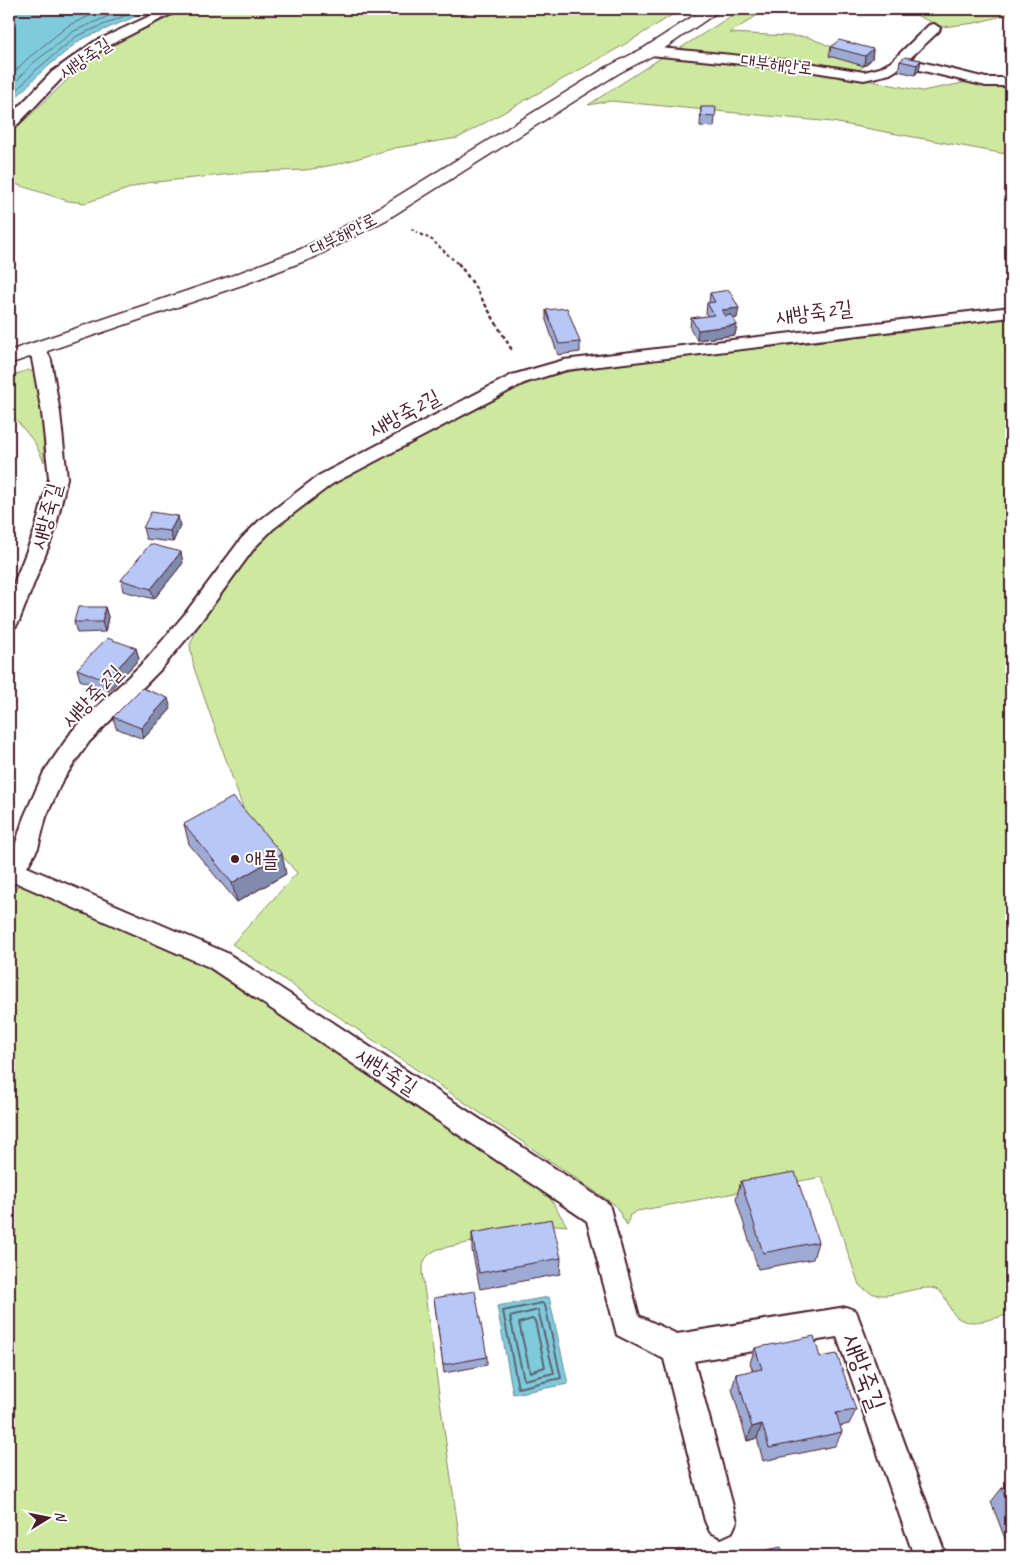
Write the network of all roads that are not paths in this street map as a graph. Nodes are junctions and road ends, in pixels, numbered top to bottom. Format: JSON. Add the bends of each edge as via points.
{"nodes":[{"id":1,"x":175,"y":9,"type":"edge"},
{"id":2,"x":714,"y":9,"type":"edge"},
{"id":3,"x":934,"y":28,"type":"dead end"},
{"id":4,"x":650,"y":50,"type":"junction"},
{"id":5,"x":900,"y":61,"type":"junction"},
{"id":6,"x":1011,"y":82,"type":"edge"},
{"id":7,"x":9,"y":125,"type":"edge"},
{"id":8,"x":1011,"y":312,"type":"edge"},
{"id":9,"x":38,"y":348,"type":"junction"},
{"id":10,"x":9,"y":358,"type":"edge"},
{"id":11,"x":9,"y":621,"type":"edge"},
{"id":12,"x":11,"y":874,"type":"edge"},
{"id":13,"x":676,"y":1349,"type":"junction"},
{"id":14,"x":721,"y":1521,"type":"dead end"},
{"id":15,"x":930,"y":1556,"type":"edge"}],
"edges":[{"from":1,"to":7,"type":"lane","name":"새방죽길","via":[[99,45],[57,76]]},
{"from":2,"to":4,"type":"street","name":"대부해안로"},
{"from":3,"to":5,"type":"lane","name":"대부해안로"},
{"from":4,"to":5,"type":"lane","name":"대부해안로","via":[[864,76],[885,71]]},
{"from":4,"to":9,"type":"street","name":"대부해안로","via":[[612,70],[379,216],[308,253]]},
{"from":5,"to":6,"type":"lane","via":[[986,82]]},
{"from":8,"to":12,"type":"lane","name":"새방죽2길","via":[[564,365],[532,374],[325,480],[266,525],[248,543],[154,664],[81,736],[52,778],[26,848]]},
{"from":9,"to":10,"type":"street","name":"대부해안로"},
{"from":9,"to":11,"type":"lane","name":"새방죽길","via":[[51,413],[58,478],[45,530]]},
{"from":12,"to":13,"type":"lane","name":"새방죽길","via":[[218,960],[600,1213],[627,1325]]},
{"from":13,"to":14,"type":"lane"},
{"from":13,"to":15,"type":"lane","name":"새방죽길","via":[[846,1321]]}]}
